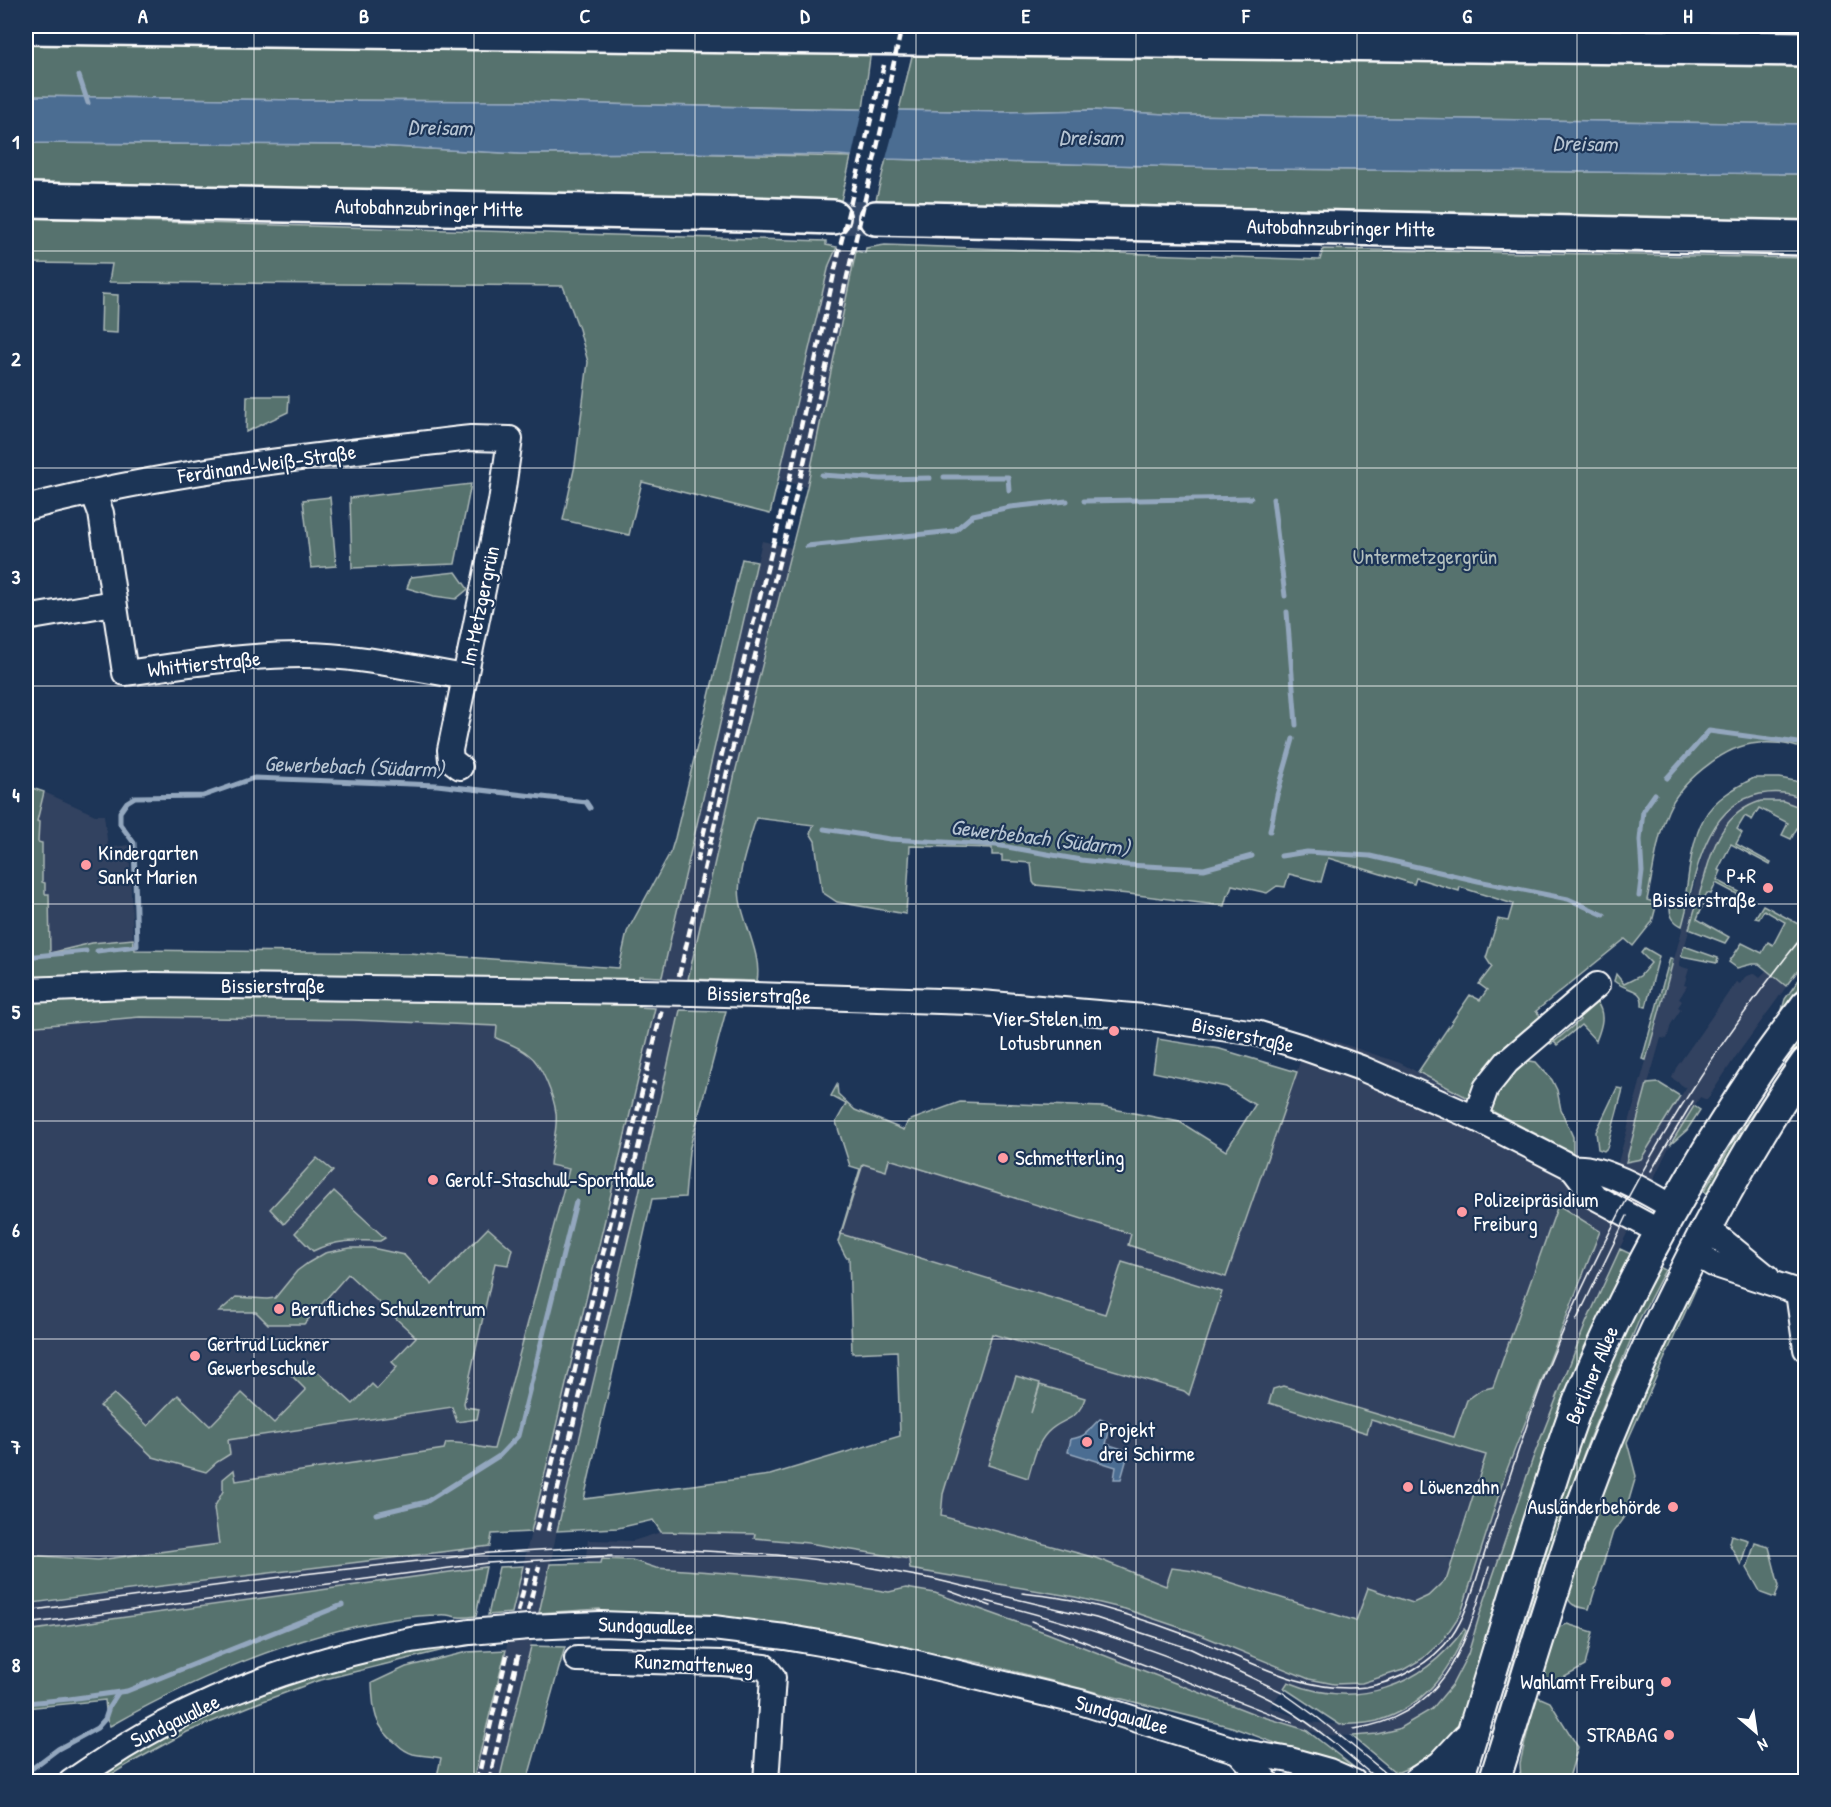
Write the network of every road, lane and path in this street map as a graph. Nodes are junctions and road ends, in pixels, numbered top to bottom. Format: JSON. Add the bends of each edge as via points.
{"nodes":[{"id":1,"x":26,"y":27,"type":"edge"},
{"id":2,"x":1806,"y":49,"type":"edge"},
{"id":3,"x":26,"y":200,"type":"edge"},
{"id":4,"x":833,"y":217,"type":"tunnel mouth"},
{"id":5,"x":876,"y":218,"type":"tunnel mouth"},
{"id":6,"x":1806,"y":238,"type":"edge"},
{"id":7,"x":510,"y":439,"type":"joint"},
{"id":8,"x":93,"y":492,"type":"junction"},
{"id":9,"x":26,"y":508,"type":"edge"},
{"id":10,"x":114,"y":603,"type":"junction"},
{"id":11,"x":26,"y":618,"type":"edge"},
{"id":12,"x":465,"y":677,"type":"junction"},
{"id":13,"x":460,"y":767,"type":"dead end"},
{"id":14,"x":1597,"y":985,"type":"dead end"},
{"id":15,"x":26,"y":990,"type":"edge"},
{"id":16,"x":1806,"y":1005,"type":"edge"},
{"id":17,"x":1806,"y":1064,"type":"edge"},
{"id":18,"x":1475,"y":1118,"type":"junction"},
{"id":19,"x":1667,"y":1220,"type":"junction"},
{"id":20,"x":1701,"y":1240,"type":"junction"},
{"id":21,"x":1793,"y":1290,"type":"edge"},
{"id":22,"x":1806,"y":1349,"type":"edge"},
{"id":23,"x":577,"y":1659,"type":"dead end"},
{"id":24,"x":1473,"y":1732,"type":"junction"},
{"id":25,"x":1238,"y":1751,"type":"junction"},
{"id":26,"x":1500,"y":1774,"type":"edge"},
{"id":27,"x":70,"y":1782,"type":"edge"},
{"id":28,"x":766,"y":1782,"type":"edge"},
{"id":29,"x":1267,"y":1782,"type":"edge"},
{"id":30,"x":1354,"y":1782,"type":"edge"},
{"id":31,"x":1418,"y":1782,"type":"edge"},
{"id":32,"x":1458,"y":1782,"type":"edge"}],
"edges":[{"from":1,"to":2,"type":"highway"},
{"from":3,"to":4,"type":"highway","name":"Autobahnzubringer Mitte"},
{"from":5,"to":6,"type":"highway","name":"Autobahnzubringer Mitte"},
{"from":7,"to":8,"type":"street","name":"Ferdinand-Weiß-Straße","via":[[471,438],[338,453],[216,469]]},
{"from":7,"to":12,"type":"street","name":"Im Metzgergrün"},
{"from":8,"to":9,"type":"street","name":"Ferdinand-Weiß-Straße"},
{"from":8,"to":10,"type":"street","name":"Whittierstraße"},
{"from":10,"to":11,"type":"street"},
{"from":10,"to":12,"type":"street","name":"Whittierstraße","via":[[125,673],[302,655],[387,663]]},
{"from":12,"to":13,"type":"street","name":"Im Metzgergrün","via":[[450,750],[451,760]]},
{"from":14,"to":18,"type":"street","via":[[1507,1062],[1486,1088]]},
{"from":15,"to":18,"type":"street","name":"Bissierstraße","bridge":true,"via":[[153,985],[692,993],[970,1002],[1144,1017],[1256,1034],[1302,1047]]},
{"from":16,"to":19,"type":"main road","name":"Berliner Allee","via":[[1736,1104]]},
{"from":17,"to":20,"type":"main road","name":"Berliner Allee","via":[[1751,1149]]},
{"from":18,"to":19,"type":"street","name":"Bissierstraße","via":[[1574,1168],[1596,1197]]},
{"from":19,"to":20,"type":"main road"},
{"from":19,"to":24,"type":"main road","name":"Berliner Allee","via":[[1611,1328],[1578,1404]]},
{"from":20,"to":21,"type":"street"},
{"from":20,"to":26,"type":"main road","name":"Berliner Allee","via":[[1647,1348],[1585,1500],[1547,1610]]},
{"from":21,"to":22,"type":"street"},
{"from":23,"to":28,"type":"street","name":"Runzmattenweg","via":[[765,1667],[773,1677]]},
{"from":24,"to":31,"type":"main road","via":[[1442,1766]]},
{"from":24,"to":32,"type":"main road","name":"Berliner Allee"},
{"from":25,"to":27,"type":"street","name":"Sundgauallee","bridge":true,"via":[[1080,1702],[847,1648],[713,1628],[569,1625],[412,1640],[295,1669],[165,1724]]},
{"from":25,"to":29,"type":"street","name":"Sundgauallee"},
{"from":25,"to":30,"type":"street","name":"Sundgauallee","via":[[1290,1760]]}]}
